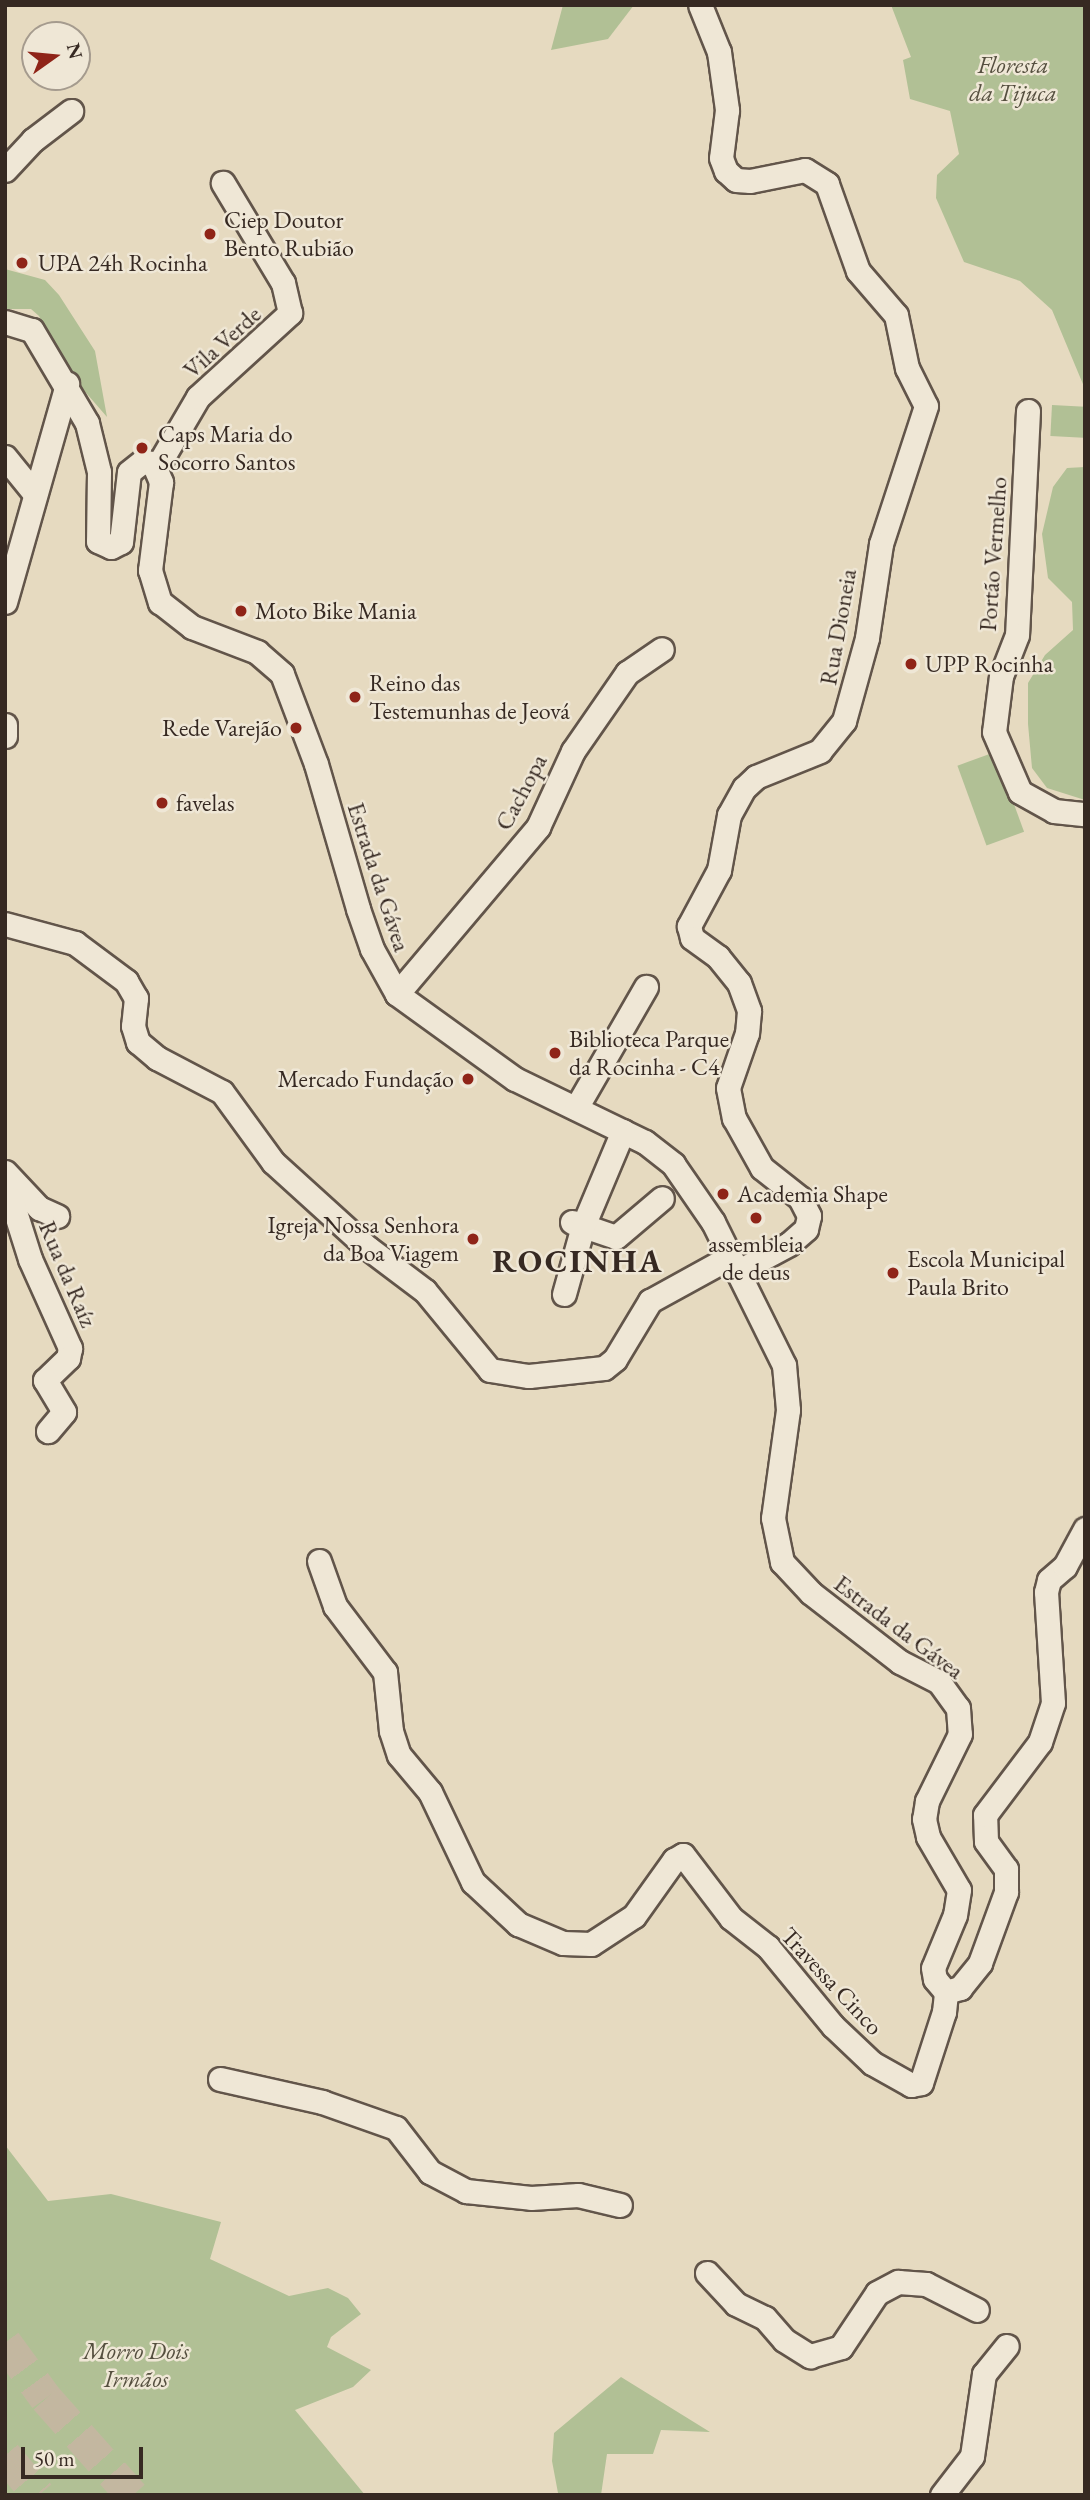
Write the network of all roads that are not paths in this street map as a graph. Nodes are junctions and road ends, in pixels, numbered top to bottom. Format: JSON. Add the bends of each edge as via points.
{"nodes":[{"id":1,"x":700,"y":5,"type":"edge"},
{"id":2,"x":71,"y":111,"type":"dead end"},
{"id":3,"x":5,"y":170,"type":"edge"},
{"id":4,"x":223,"y":183,"type":"dead end"},
{"id":5,"x":5,"y":322,"type":"edge"},
{"id":6,"x":68,"y":384,"type":"junction"},
{"id":7,"x":1028,"y":411,"type":"dead end"},
{"id":8,"x":5,"y":457,"type":"edge"},
{"id":9,"x":157,"y":467,"type":"junction"},
{"id":10,"x":35,"y":494,"type":"junction"},
{"id":11,"x":10,"y":560,"type":"edge"},
{"id":12,"x":5,"y":603,"type":"edge"},
{"id":13,"x":662,"y":649,"type":"dead end"},
{"id":14,"x":5,"y":725,"type":"edge"},
{"id":15,"x":5,"y":736,"type":"edge"},
{"id":16,"x":1085,"y":814,"type":"edge"},
{"id":17,"x":5,"y":924,"type":"edge"},
{"id":18,"x":646,"y":986,"type":"dead end"},
{"id":19,"x":397,"y":994,"type":"junction"},
{"id":20,"x":576,"y":1108,"type":"junction"},
{"id":21,"x":623,"y":1132,"type":"junction"},
{"id":22,"x":5,"y":1172,"type":"edge"},
{"id":23,"x":13,"y":1198,"type":"edge"},
{"id":24,"x":662,"y":1198,"type":"dead end"},
{"id":25,"x":57,"y":1216,"type":"dead end"},
{"id":26,"x":578,"y":1224,"type":"junction"},
{"id":27,"x":734,"y":1264,"type":"junction"},
{"id":28,"x":564,"y":1294,"type":"dead end"},
{"id":29,"x":48,"y":1431,"type":"dead end"},
{"id":30,"x":1085,"y":1529,"type":"edge"},
{"id":31,"x":319,"y":1561,"type":"dead end"},
{"id":32,"x":946,"y":1992,"type":"junction"},
{"id":33,"x":220,"y":2079,"type":"dead end"},
{"id":34,"x":620,"y":2206,"type":"dead end"},
{"id":35,"x":707,"y":2273,"type":"dead end"},
{"id":36,"x":977,"y":2310,"type":"dead end"},
{"id":37,"x":1007,"y":2346,"type":"dead end"},
{"id":38,"x":942,"y":2495,"type":"edge"}],
"edges":[{"from":1,"to":27,"type":"street","name":"Rua Dioneia","via":[[719,52],[727,110],[721,158],[726,171],[736,180],[750,181],[805,170],[827,184],[858,271],[896,315],[907,368],[926,406],[881,544],[867,638],[844,721],[820,751],[756,777],[744,788],[729,815],[719,870],[689,926],[692,938],[718,957],[739,984],[749,1011],[747,1033],[728,1088],[734,1118],[762,1168],[800,1198],[809,1216],[806,1229],[789,1244]]},
{"from":2,"to":3,"type":"street","via":[[33,140]]},
{"from":4,"to":9,"type":"street","name":"Vila Verde","via":[[283,283],[290,313],[198,397]]},
{"from":5,"to":6,"type":"street","via":[[33,330]]},
{"from":6,"to":9,"type":"street","via":[[97,456],[95,536],[102,545],[116,546],[123,537],[127,477],[132,467],[148,461]]},
{"from":6,"to":10,"type":"street"},
{"from":7,"to":16,"type":"street","name":"Portão Vermelho","via":[[1017,635],[1001,676],[994,732],[1020,792],[1054,811]]},
{"from":8,"to":10,"type":"street"},
{"from":9,"to":19,"type":"street","name":"Estrada da Gávea","via":[[160,489],[150,555],[155,591],[177,618],[257,652],[282,674],[316,764],[372,949]]},
{"from":10,"to":11,"type":"street"},
{"from":11,"to":12,"type":"street"},
{"from":13,"to":19,"type":"street","name":"Cachopa","via":[[627,673],[573,751],[538,827]]},
{"from":14,"to":15,"type":"street"},
{"from":17,"to":27,"type":"street","via":[[75,943],[126,981],[136,998],[133,1026],[138,1042],[157,1058],[222,1092],[283,1172],[425,1291],[490,1370],[529,1376],[604,1368],[615,1359],[650,1301]]},
{"from":18,"to":20,"type":"street"},
{"from":19,"to":20,"type":"street","name":"Estrada da Gávea","via":[[471,1051]]},
{"from":20,"to":21,"type":"street","name":"Estrada da Gávea"},
{"from":21,"to":26,"type":"street"},
{"from":21,"to":27,"type":"street","name":"Estrada da Gávea","via":[[673,1164],[692,1187]]},
{"from":22,"to":23,"type":"street"},
{"from":23,"to":25,"type":"street"},
{"from":23,"to":29,"type":"street","name":"Rua da Raíz","via":[[30,1259],[70,1348],[68,1358],[45,1380],[64,1412]]},
{"from":24,"to":26,"type":"street","via":[[616,1237]]},
{"from":26,"to":28,"type":"street"},
{"from":27,"to":32,"type":"street","name":"Estrada da Gávea","via":[[778,1350],[787,1382],[788,1410],[773,1518],[782,1562],[811,1593],[900,1662],[939,1682],[958,1708],[960,1734],[927,1801],[924,1819],[928,1837],[959,1890],[955,1915],[933,1968],[939,1987]]},
{"from":30,"to":32,"type":"street","via":[[1065,1566],[1049,1580],[1046,1592],[1053,1703],[1040,1742],[985,1815],[986,1841],[1006,1869],[1006,1892],[980,1963],[960,1988]]},
{"from":31,"to":32,"type":"street","name":"Travessa Cinco","via":[[335,1606],[385,1672],[398,1755],[430,1792],[473,1882],[511,1918],[549,1939],[575,1946],[591,1944],[634,1916],[674,1860],[683,1855],[731,1919],[768,1947],[833,2026],[898,2080],[920,2083],[944,2012]]},
{"from":33,"to":34,"type":"street","via":[[323,2102],[396,2128],[430,2172],[466,2191],[531,2198],[588,2196]]},
{"from":35,"to":36,"type":"street","via":[[736,2304],[765,2318],[790,2346],[810,2356],[841,2347],[877,2293],[898,2282],[926,2284]]},
{"from":37,"to":38,"type":"street","via":[[984,2374],[972,2456]]}]}
